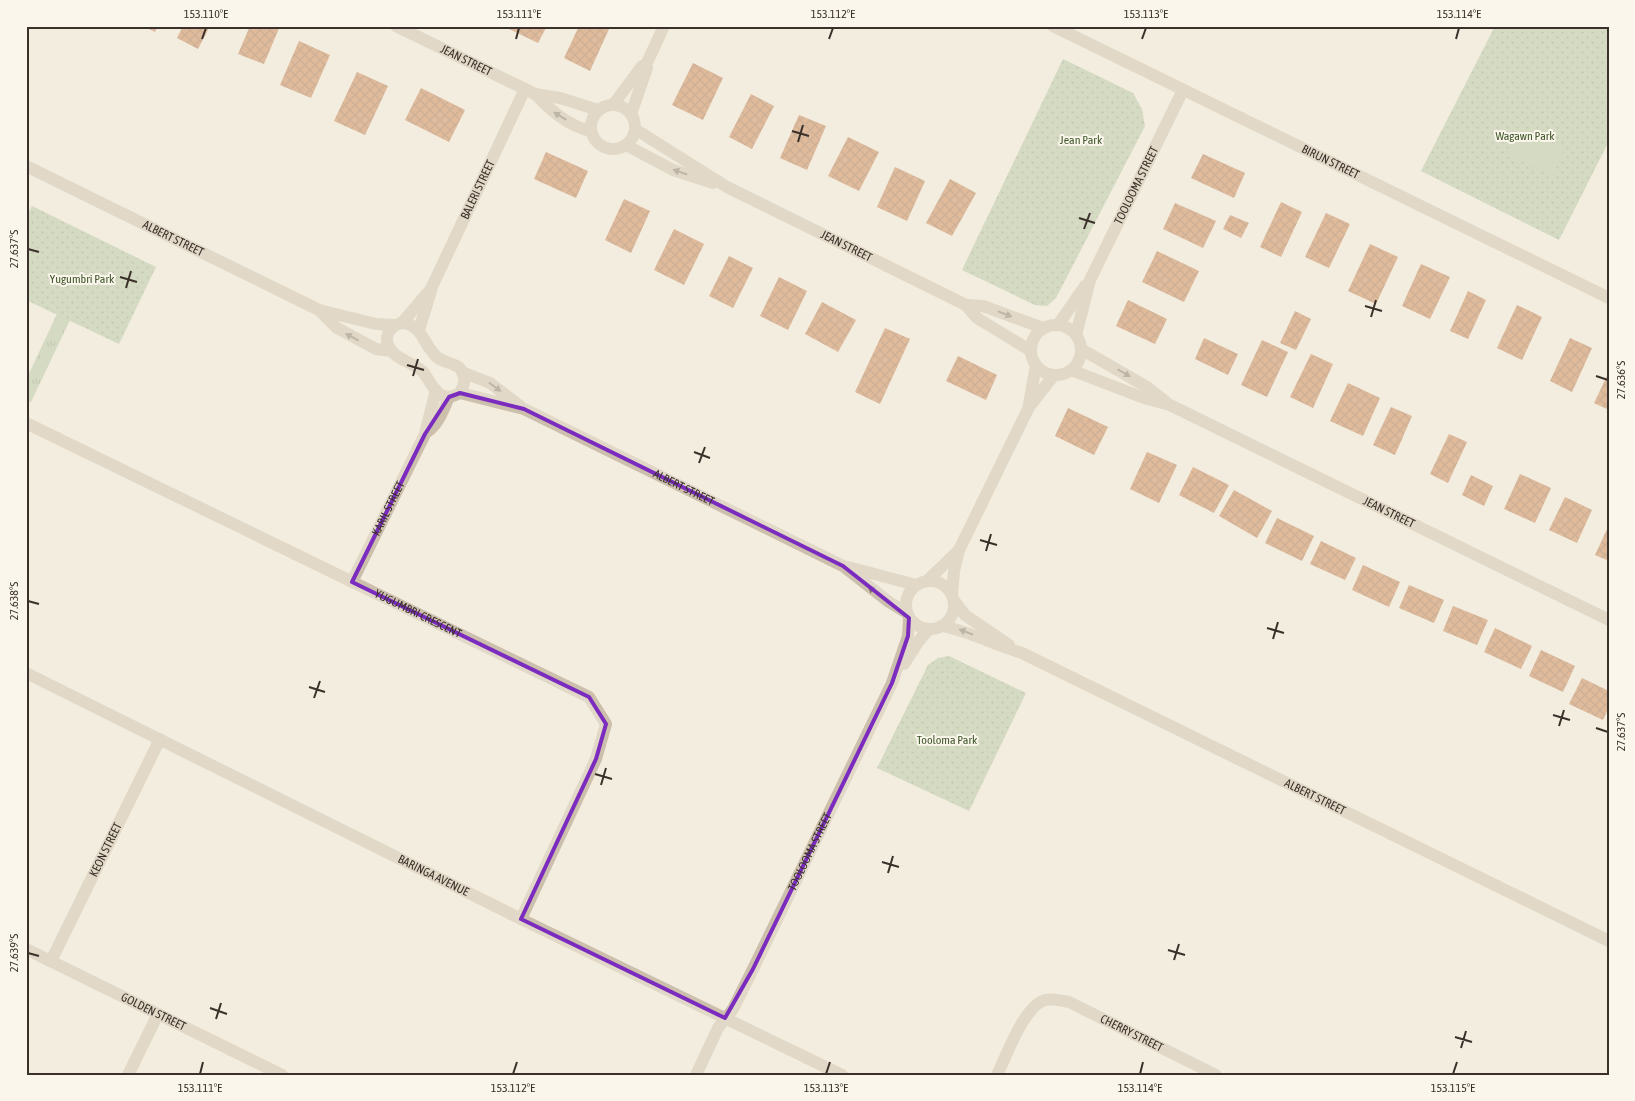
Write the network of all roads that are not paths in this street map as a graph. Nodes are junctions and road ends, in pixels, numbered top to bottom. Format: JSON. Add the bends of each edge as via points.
{"nodes":[{"id":1,"x":396,"y":26,"type":"edge"},
{"id":2,"x":664,"y":26,"type":"edge"},
{"id":3,"x":1052,"y":26,"type":"edge"},
{"id":4,"x":646,"y":64,"type":"junction"},
{"id":5,"x":1183,"y":90,"type":"junction"},
{"id":6,"x":530,"y":92,"type":"junction"},
{"id":7,"x":613,"y":105,"type":"junction"},
{"id":8,"x":598,"y":110,"type":"junction"},
{"id":9,"x":631,"y":114,"type":"junction"},
{"id":10,"x":635,"y":129,"type":"junction"},
{"id":11,"x":591,"y":131,"type":"junction"},
{"id":12,"x":626,"y":145,"type":"junction"},
{"id":13,"x":26,"y":166,"type":"edge"},
{"id":14,"x":727,"y":188,"type":"junction"},
{"id":15,"x":1090,"y":280,"type":"junction"},
{"id":16,"x":431,"y":290,"type":"junction"},
{"id":17,"x":1609,"y":298,"type":"edge"},
{"id":18,"x":966,"y":306,"type":"junction"},
{"id":19,"x":320,"y":310,"type":"junction"},
{"id":20,"x":398,"y":324,"type":"junction"},
{"id":21,"x":1058,"y":325,"type":"junction"},
{"id":22,"x":1043,"y":328,"type":"junction"},
{"id":23,"x":419,"y":330,"type":"junction"},
{"id":24,"x":1076,"y":335,"type":"junction"},
{"id":25,"x":1081,"y":349,"type":"junction"},
{"id":26,"x":392,"y":351,"type":"junction"},
{"id":27,"x":1031,"y":351,"type":"junction"},
{"id":28,"x":1036,"y":366,"type":"junction"},
{"id":29,"x":1072,"y":370,"type":"junction"},
{"id":30,"x":462,"y":372,"type":"junction"},
{"id":31,"x":1054,"y":375,"type":"junction"},
{"id":32,"x":436,"y":390,"type":"junction"},
{"id":33,"x":454,"y":395,"type":"junction"},
{"id":34,"x":1170,"y":405,"type":"junction"},
{"id":35,"x":1029,"y":407,"type":"junction"},
{"id":36,"x":524,"y":410,"type":"junction"},
{"id":37,"x":26,"y":423,"type":"edge"},
{"id":38,"x":425,"y":434,"type":"junction"},
{"id":39,"x":959,"y":550,"type":"junction"},
{"id":40,"x":843,"y":566,"type":"junction"},
{"id":41,"x":352,"y":582,"type":"junction"},
{"id":42,"x":922,"y":583,"type":"junction"},
{"id":43,"x":953,"y":598,"type":"junction"},
{"id":44,"x":908,"y":615,"type":"junction"},
{"id":45,"x":1609,"y":620,"type":"edge"},
{"id":46,"x":943,"y":626,"type":"junction"},
{"id":47,"x":929,"y":629,"type":"junction"},
{"id":48,"x":1022,"y":654,"type":"junction"},
{"id":49,"x":26,"y":673,"type":"edge"},
{"id":50,"x":892,"y":683,"type":"junction"},
{"id":51,"x":160,"y":739,"type":"junction"},
{"id":52,"x":521,"y":919,"type":"junction"},
{"id":53,"x":1609,"y":941,"type":"edge"},
{"id":54,"x":26,"y":949,"type":"edge"},
{"id":55,"x":51,"y":961,"type":"junction"},
{"id":56,"x":158,"y":1014,"type":"junction"},
{"id":57,"x":725,"y":1018,"type":"junction"},
{"id":58,"x":128,"y":1075,"type":"edge"},
{"id":59,"x":282,"y":1075,"type":"edge"},
{"id":60,"x":696,"y":1075,"type":"edge"},
{"id":61,"x":842,"y":1075,"type":"edge"},
{"id":62,"x":997,"y":1075,"type":"edge"},
{"id":63,"x":1216,"y":1075,"type":"edge"}],
"edges":[{"from":1,"to":6,"type":"street","name":"JEAN STREET"},
{"from":2,"to":4,"type":"street"},
{"from":3,"to":5,"type":"street","name":"BIRUN STREET"},
{"from":4,"to":7,"type":"street"},
{"from":4,"to":9,"type":"street"},
{"from":5,"to":15,"type":"street","name":"TOOLOOMA STREET"},
{"from":5,"to":17,"type":"street","name":"BIRUN STREET"},
{"from":6,"to":8,"type":"street","name":"JEAN STREET"},
{"from":11,"to":6,"type":"street","name":"JEAN STREET","one_way":true,"via":[[581,129],[552,112]]},
{"from":6,"to":16,"type":"street","name":"BALERI STREET"},
{"from":7,"to":8,"type":"street"},
{"from":7,"to":9,"type":"street"},
{"from":8,"to":11,"type":"street","via":[[593,116]]},
{"from":9,"to":10,"type":"street"},
{"from":10,"to":12,"type":"street"},
{"from":10,"to":14,"type":"street","name":"JEAN STREET"},
{"from":11,"to":12,"type":"street","via":[[596,142],[608,149]]},
{"from":14,"to":12,"type":"street","name":"JEAN STREET","one_way":true,"via":[[673,170]]},
{"from":13,"to":19,"type":"street","name":"ALBERT STREET"},
{"from":14,"to":18,"type":"street","name":"JEAN STREET"},
{"from":15,"to":21,"type":"street","name":"TOOLOOMA STREET"},
{"from":15,"to":24,"type":"street","name":"TOOLOOMA STREET"},
{"from":16,"to":20,"type":"street","name":"BALERI STREET"},
{"from":16,"to":23,"type":"street","name":"BALERI STREET"},
{"from":18,"to":22,"type":"street","name":"JEAN STREET","one_way":true,"via":[[983,306]]},
{"from":18,"to":27,"type":"street","name":"JEAN STREET","via":[[977,318]]},
{"from":19,"to":20,"type":"street","name":"ALBERT STREET","via":[[376,324]]},
{"from":26,"to":19,"type":"street","name":"ALBERT STREET","one_way":true,"via":[[376,349],[337,328]]},
{"from":20,"to":23,"type":"street","name":"ALBERT STREET","via":[[412,325]]},
{"from":20,"to":26,"type":"street","via":[[388,332]]},
{"from":21,"to":22,"type":"street"},
{"from":21,"to":24,"type":"street"},
{"from":22,"to":27,"type":"street","via":[[1034,338]]},
{"from":23,"to":30,"type":"street","name":"ALBERT STREET","via":[[432,352]]},
{"from":24,"to":25,"type":"street"},
{"from":25,"to":29,"type":"street"},
{"from":25,"to":34,"type":"street","name":"JEAN STREET","one_way":true,"via":[[1147,387]]},
{"from":26,"to":32,"type":"street","name":"ALBERT STREET","via":[[398,358],[424,372]]},
{"from":27,"to":28,"type":"street"},
{"from":28,"to":31,"type":"street"},
{"from":28,"to":35,"type":"street"},
{"from":29,"to":31,"type":"street"},
{"from":29,"to":34,"type":"street","name":"JEAN STREET"},
{"from":30,"to":33,"type":"street","via":[[464,382]]},
{"from":30,"to":36,"type":"street","name":"ALBERT STREET","one_way":true,"via":[[490,383]]},
{"from":31,"to":35,"type":"street"},
{"from":32,"to":33,"type":"street","name":"ALBERT STREET","via":[[442,396]]},
{"from":32,"to":38,"type":"street","name":"KARIL STREET"},
{"from":33,"to":36,"type":"street","name":"ALBERT STREET"},
{"from":33,"to":38,"type":"street","name":"KARIL STREET"},
{"from":34,"to":45,"type":"street","name":"JEAN STREET"},
{"from":35,"to":39,"type":"street"},
{"from":36,"to":40,"type":"street","name":"ALBERT STREET"},
{"from":37,"to":41,"type":"street","name":"YUGUMBRI CRESCENT"},
{"from":38,"to":41,"type":"street","name":"KARIL STREET"},
{"from":39,"to":42,"type":"street"},
{"from":39,"to":43,"type":"street"},
{"from":40,"to":42,"type":"street","name":"ALBERT STREET"},
{"from":44,"to":40,"type":"street","name":"ALBERT STREET","one_way":true},
{"from":41,"to":52,"type":"street","name":"YUGUMBRI CRESCENT","via":[[589,697],[606,724],[596,759]]},
{"from":42,"to":43,"type":"street","name":"ALBERT STREET","via":[[942,583]]},
{"from":42,"to":44,"type":"street","via":[[907,597]]},
{"from":43,"to":46,"type":"street","via":[[955,608]]},
{"from":43,"to":48,"type":"street","name":"ALBERT STREET","via":[[965,615]]},
{"from":44,"to":47,"type":"street","name":"ALBERT STREET","via":[[920,627]]},
{"from":44,"to":50,"type":"street","name":"TOOLOOMA STREET","via":[[908,636]]},
{"from":46,"to":47,"type":"street","name":"ALBERT STREET"},
{"from":48,"to":46,"type":"street","name":"ALBERT STREET","one_way":true,"via":[[963,630]]},
{"from":47,"to":50,"type":"street","name":"TOOLOOMA STREET"},
{"from":48,"to":53,"type":"street","name":"ALBERT STREET"},
{"from":49,"to":51,"type":"street","name":"BARINGA AVENUE"},
{"from":50,"to":57,"type":"street","name":"TOOLOOMA STREET","via":[[753,969]]},
{"from":51,"to":52,"type":"street","name":"BARINGA AVENUE"},
{"from":51,"to":55,"type":"street","name":"KEON STREET"},
{"from":52,"to":57,"type":"street","name":"BARINGA AVENUE"},
{"from":54,"to":55,"type":"street","name":"GOLDEN STREET"},
{"from":55,"to":56,"type":"street","name":"GOLDEN STREET"},
{"from":56,"to":58,"type":"street"},
{"from":56,"to":59,"type":"street","name":"GOLDEN STREET"},
{"from":57,"to":60,"type":"street","name":"TOOLOOMA STREET"},
{"from":57,"to":61,"type":"street","name":"BARINGA AVENUE"},
{"from":62,"to":63,"type":"street","name":"CHERRY STREET","via":[[1024,1020],[1034,1006],[1046,1000],[1069,1002]]}]}
